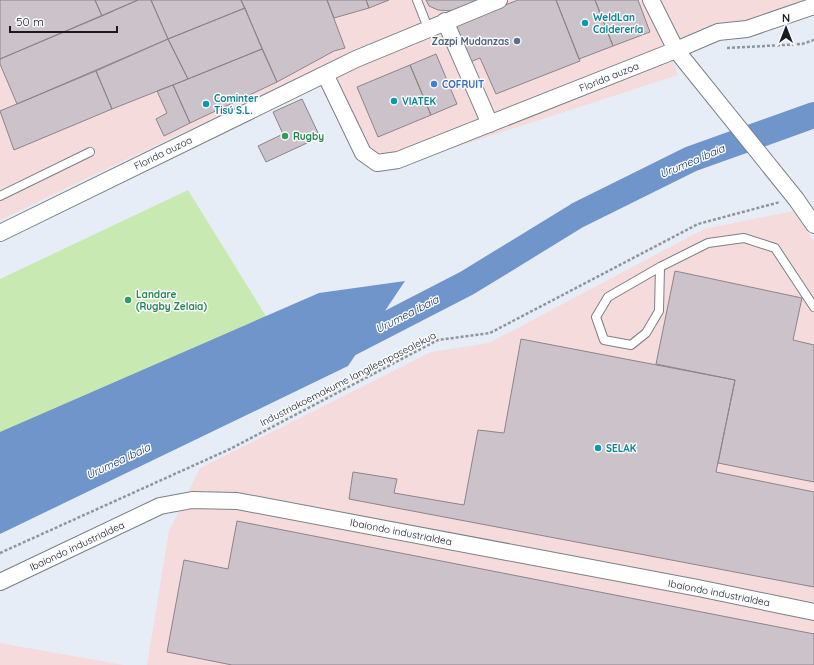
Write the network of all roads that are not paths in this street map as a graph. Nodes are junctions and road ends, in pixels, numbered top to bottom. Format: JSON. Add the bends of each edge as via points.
{"nodes":[{"id":1,"x":417,"y":0,"type":"edge"},
{"id":2,"x":499,"y":0,"type":"edge"},
{"id":3,"x":651,"y":0,"type":"edge"},
{"id":4,"x":814,"y":6,"type":"edge"},
{"id":5,"x":445,"y":21,"type":"junction"},
{"id":6,"x":428,"y":28,"type":"junction"},
{"id":7,"x":676,"y":50,"type":"junction"},
{"id":8,"x":326,"y":74,"type":"junction"},
{"id":9,"x":490,"y":124,"type":"junction"},
{"id":10,"x":90,"y":152,"type":"dead end"},
{"id":11,"x":0,"y":196,"type":"edge"},
{"id":12,"x":814,"y":225,"type":"edge"},
{"id":13,"x":0,"y":232,"type":"edge"},
{"id":14,"x":660,"y":267,"type":"junction"},
{"id":15,"x":814,"y":307,"type":"edge"},
{"id":16,"x":0,"y":582,"type":"edge"},
{"id":17,"x":814,"y":612,"type":"edge"}],
"edges":[{"from":1,"to":6,"type":"lane"},
{"from":2,"to":5,"type":"street","name":"Florida auzoa"},
{"from":3,"to":7,"type":"street"},
{"from":4,"to":7,"type":"street","name":"Florida auzoa","via":[[747,29],[718,32]]},
{"from":5,"to":6,"type":"street","name":"Florida auzoa"},
{"from":5,"to":9,"type":"street"},
{"from":6,"to":8,"type":"street","name":"Florida auzoa"},
{"from":7,"to":9,"type":"street","name":"Florida auzoa"},
{"from":7,"to":12,"type":"street"},
{"from":8,"to":9,"type":"street","name":"Florida auzoa","via":[[364,153],[377,163],[398,160]]},
{"from":8,"to":13,"type":"street","name":"Florida auzoa"},
{"from":10,"to":11,"type":"lane"},
{"from":14,"to":14,"type":"lane","via":[[659,311],[646,333],[631,346],[604,340],[596,317],[608,297]]},
{"from":14,"to":15,"type":"lane","via":[[708,243],[744,238],[775,248]]},
{"from":16,"to":17,"type":"street","name":"Ibaiondo industrialdea","via":[[160,506],[192,500],[237,501]]}]}
